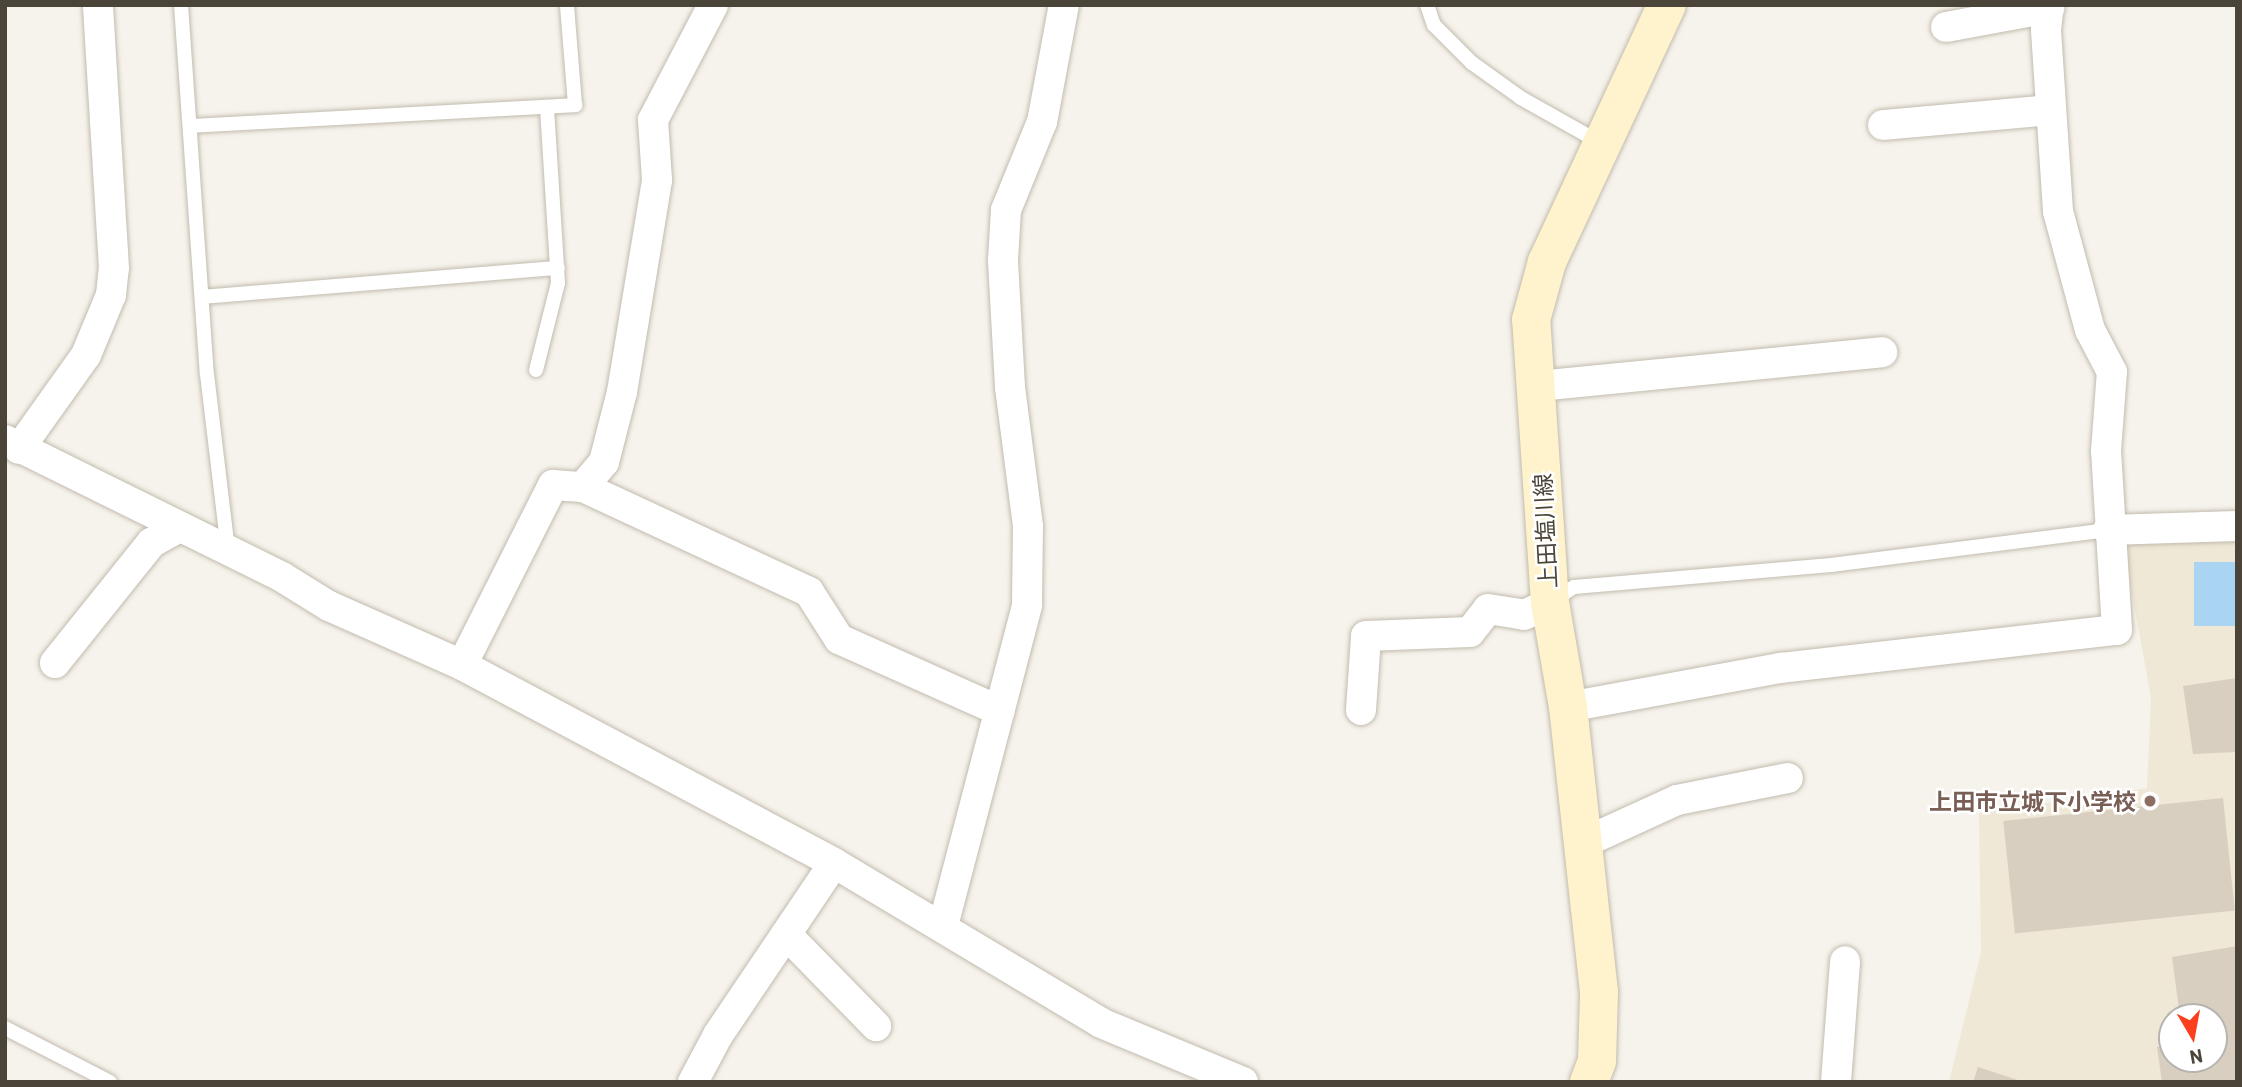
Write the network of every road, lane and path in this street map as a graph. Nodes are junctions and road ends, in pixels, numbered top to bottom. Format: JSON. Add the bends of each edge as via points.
{"nodes":[{"id":1,"x":98,"y":5,"type":"edge"},
{"id":2,"x":181,"y":5,"type":"edge"},
{"id":3,"x":567,"y":5,"type":"edge"},
{"id":4,"x":713,"y":5,"type":"edge"},
{"id":5,"x":1064,"y":5,"type":"edge"},
{"id":6,"x":1427,"y":5,"type":"edge"},
{"id":7,"x":1667,"y":5,"type":"edge"},
{"id":8,"x":2049,"y":7,"type":"edge"},
{"id":9,"x":1946,"y":27,"type":"dead end"},
{"id":10,"x":547,"y":107,"type":"junction"},
{"id":11,"x":2050,"y":110,"type":"junction"},
{"id":12,"x":1883,"y":125,"type":"dead end"},
{"id":13,"x":190,"y":126,"type":"junction"},
{"id":14,"x":1602,"y":144,"type":"junction"},
{"id":15,"x":558,"y":268,"type":"junction"},
{"id":16,"x":202,"y":297,"type":"junction"},
{"id":17,"x":1882,"y":352,"type":"dead end"},
{"id":18,"x":536,"y":370,"type":"dead end"},
{"id":19,"x":1538,"y":386,"type":"junction"},
{"id":20,"x":12,"y":445,"type":"edge"},
{"id":21,"x":583,"y":487,"type":"junction"},
{"id":22,"x":2237,"y":526,"type":"edge"},
{"id":23,"x":180,"y":527,"type":"junction"},
{"id":24,"x":2108,"y":530,"type":"junction"},
{"id":25,"x":228,"y":550,"type":"junction"},
{"id":26,"x":1550,"y":603,"type":"junction"},
{"id":27,"x":55,"y":663,"type":"dead end"},
{"id":28,"x":462,"y":666,"type":"junction"},
{"id":29,"x":1568,"y":706,"type":"junction"},
{"id":30,"x":1361,"y":710,"type":"dead end"},
{"id":31,"x":1000,"y":711,"type":"junction"},
{"id":32,"x":1788,"y":778,"type":"dead end"},
{"id":33,"x":1583,"y":843,"type":"junction"},
{"id":34,"x":835,"y":863,"type":"junction"},
{"id":35,"x":943,"y":926,"type":"junction"},
{"id":36,"x":786,"y":934,"type":"junction"},
{"id":37,"x":1845,"y":961,"type":"dead end"},
{"id":38,"x":876,"y":1026,"type":"dead end"},
{"id":39,"x":5,"y":1028,"type":"edge"},
{"id":40,"x":110,"y":1082,"type":"edge"},
{"id":41,"x":693,"y":1082,"type":"edge"},
{"id":42,"x":1243,"y":1082,"type":"edge"},
{"id":43,"x":1589,"y":1082,"type":"edge"},
{"id":44,"x":1836,"y":1082,"type":"edge"}],
"edges":[{"from":1,"to":20,"type":"street","via":[[114,268],[111,295],[86,355]]},
{"from":2,"to":13,"type":"lane"},
{"from":3,"to":10,"type":"lane","via":[[575,105]]},
{"from":4,"to":21,"type":"street","via":[[653,120],[657,180],[622,392],[604,462]]},
{"from":5,"to":31,"type":"street","via":[[1042,122],[1006,210],[1003,260],[1010,387],[1028,526],[1027,605]]},
{"from":6,"to":14,"type":"lane","via":[[1434,25],[1472,63],[1521,98]]},
{"from":7,"to":14,"type":"main road","name":"上田塩川線"},
{"from":8,"to":9,"type":"street"},
{"from":8,"to":11,"type":"street"},
{"from":10,"to":13,"type":"lane"},
{"from":10,"to":15,"type":"lane"},
{"from":11,"to":12,"type":"street"},
{"from":11,"to":24,"type":"street","via":[[2058,211],[2072,272],[2090,330],[2112,372],[2106,451]]},
{"from":13,"to":16,"type":"lane"},
{"from":14,"to":19,"type":"main road","name":"上田塩川線","via":[[1547,262],[1531,320]]},
{"from":15,"to":16,"type":"lane"},
{"from":15,"to":18,"type":"lane","via":[[551,320]]},
{"from":16,"to":25,"type":"lane"},
{"from":17,"to":19,"type":"street"},
{"from":19,"to":26,"type":"main road","name":"上田塩川線"},
{"from":20,"to":23,"type":"street"},
{"from":21,"to":28,"type":"street","via":[[554,485]]},
{"from":21,"to":31,"type":"street","via":[[809,592],[839,639]]},
{"from":22,"to":24,"type":"street"},
{"from":23,"to":25,"type":"street"},
{"from":23,"to":27,"type":"street","via":[[151,543]]},
{"from":24,"to":26,"type":"lane","via":[[1831,565],[1574,587]]},
{"from":24,"to":29,"type":"street","via":[[2117,630],[1781,668]]},
{"from":25,"to":28,"type":"street","via":[[329,606]]},
{"from":26,"to":29,"type":"main road","name":"上田塩川線"},
{"from":26,"to":30,"type":"street","via":[[1524,615],[1488,609],[1470,632],[1366,636]]},
{"from":28,"to":34,"type":"street"},
{"from":29,"to":33,"type":"main road","name":"上田塩川線"},
{"from":31,"to":35,"type":"street"},
{"from":32,"to":33,"type":"street","via":[[1677,800]]},
{"from":33,"to":43,"type":"main road","name":"上田塩川線","via":[[1599,992],[1597,1061]]},
{"from":34,"to":35,"type":"street"},
{"from":34,"to":36,"type":"street"},
{"from":35,"to":42,"type":"street","via":[[1101,1023]]},
{"from":36,"to":38,"type":"street"},
{"from":36,"to":41,"type":"street","via":[[718,1035]]},
{"from":37,"to":44,"type":"street"},
{"from":39,"to":40,"type":"lane"}]}
